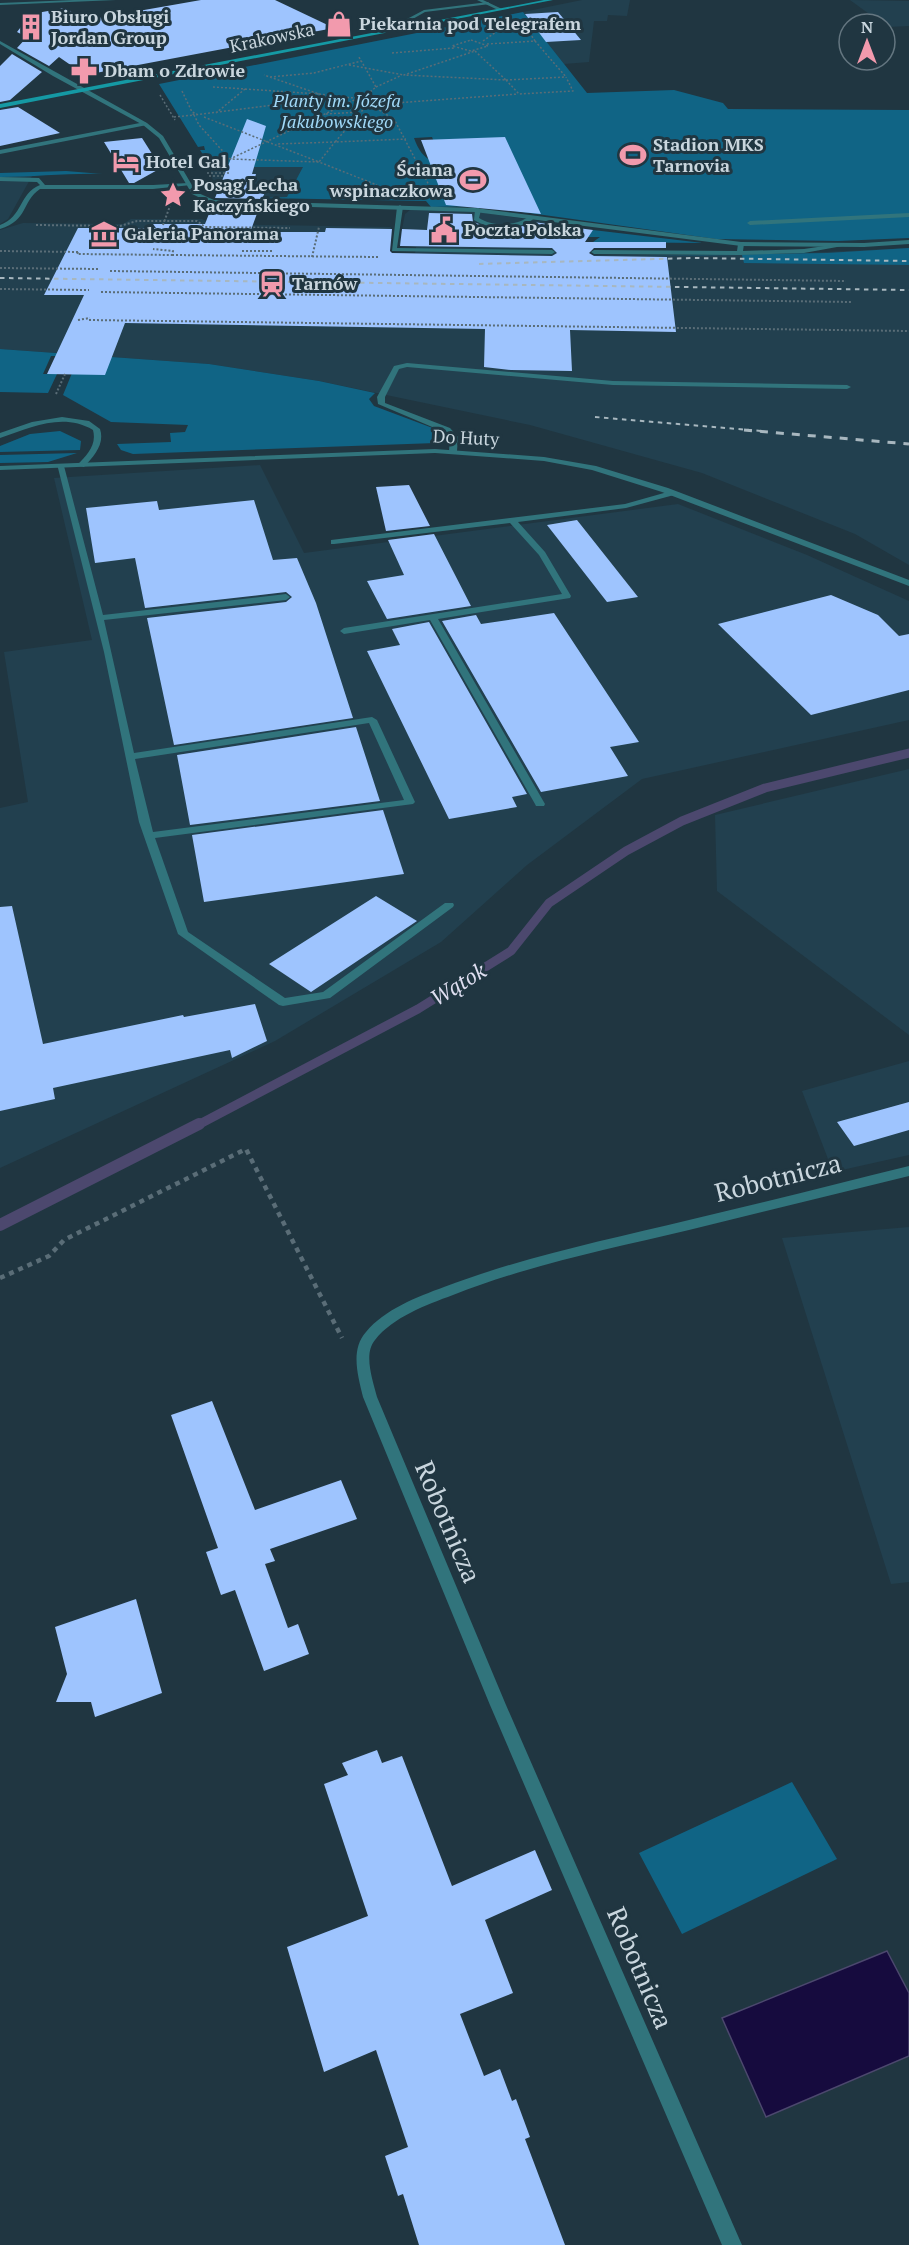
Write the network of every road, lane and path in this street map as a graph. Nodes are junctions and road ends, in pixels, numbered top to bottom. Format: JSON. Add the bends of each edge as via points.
{"nodes":[{"id":1,"x":114,"y":0,"type":"edge"},
{"id":2,"x":479,"y":0,"type":"edge"},
{"id":3,"x":551,"y":0,"type":"edge"},
{"id":4,"x":497,"y":2,"type":"dead end"},
{"id":5,"x":5,"y":3,"type":"edge"},
{"id":6,"x":488,"y":3,"type":"junction"},
{"id":7,"x":500,"y":9,"type":"junction"},
{"id":8,"x":0,"y":10,"type":"edge"},
{"id":9,"x":520,"y":20,"type":"dead end"},
{"id":10,"x":399,"y":21,"type":"dead end"},
{"id":11,"x":535,"y":41,"type":"junction"},
{"id":12,"x":0,"y":42,"type":"edge"},
{"id":13,"x":487,"y":44,"type":"junction"},
{"id":14,"x":454,"y":48,"type":"junction"},
{"id":15,"x":475,"y":51,"type":"junction"},
{"id":16,"x":391,"y":53,"type":"dead end"},
{"id":17,"x":188,"y":62,"type":"dead end"},
{"id":18,"x":345,"y":64,"type":"junction"},
{"id":19,"x":364,"y":67,"type":"junction"},
{"id":20,"x":261,"y":73,"type":"dead end"},
{"id":21,"x":404,"y":75,"type":"junction"},
{"id":22,"x":266,"y":77,"type":"junction"},
{"id":23,"x":566,"y":77,"type":"junction"},
{"id":24,"x":506,"y":81,"type":"junction"},
{"id":25,"x":71,"y":84,"type":"junction"},
{"id":26,"x":179,"y":85,"type":"dead end"},
{"id":27,"x":60,"y":86,"type":"dead end"},
{"id":28,"x":212,"y":87,"type":"dead end"},
{"id":29,"x":376,"y":87,"type":"junction"},
{"id":30,"x":245,"y":89,"type":"junction"},
{"id":31,"x":82,"y":90,"type":"junction"},
{"id":32,"x":319,"y":94,"type":"junction"},
{"id":33,"x":519,"y":94,"type":"junction"},
{"id":34,"x":363,"y":96,"type":"junction"},
{"id":35,"x":337,"y":97,"type":"junction"},
{"id":36,"x":357,"y":98,"type":"junction"},
{"id":37,"x":374,"y":100,"type":"junction"},
{"id":38,"x":369,"y":104,"type":"junction"},
{"id":39,"x":0,"y":106,"type":"edge"},
{"id":40,"x":358,"y":112,"type":"junction"},
{"id":41,"x":216,"y":113,"type":"junction"},
{"id":42,"x":193,"y":114,"type":"junction"},
{"id":43,"x":323,"y":115,"type":"junction"},
{"id":44,"x":201,"y":116,"type":"junction"},
{"id":45,"x":173,"y":117,"type":"dead end"},
{"id":46,"x":145,"y":124,"type":"junction"},
{"id":47,"x":407,"y":139,"type":"junction"},
{"id":48,"x":268,"y":141,"type":"junction"},
{"id":49,"x":335,"y":142,"type":"junction"},
{"id":50,"x":276,"y":144,"type":"junction"},
{"id":51,"x":0,"y":153,"type":"edge"},
{"id":52,"x":230,"y":159,"type":"junction"},
{"id":53,"x":319,"y":162,"type":"junction"},
{"id":54,"x":207,"y":164,"type":"dead end"},
{"id":55,"x":229,"y":173,"type":"dead end"},
{"id":56,"x":207,"y":175,"type":"joint"},
{"id":57,"x":224,"y":177,"type":"dead end"},
{"id":58,"x":0,"y":179,"type":"edge"},
{"id":59,"x":188,"y":184,"type":"junction"},
{"id":60,"x":43,"y":186,"type":"junction"},
{"id":61,"x":380,"y":186,"type":"dead end"},
{"id":62,"x":428,"y":192,"type":"dead end"},
{"id":63,"x":170,"y":206,"type":"dead end"},
{"id":64,"x":400,"y":207,"type":"junction"},
{"id":65,"x":478,"y":210,"type":"junction"},
{"id":66,"x":909,"y":215,"type":"edge"},
{"id":67,"x":533,"y":217,"type":"junction"},
{"id":68,"x":164,"y":221,"type":"junction"},
{"id":69,"x":750,"y":223,"type":"dead end"},
{"id":70,"x":32,"y":225,"type":"dead end"},
{"id":71,"x":163,"y":225,"type":"dead end"},
{"id":72,"x":0,"y":227,"type":"edge"},
{"id":73,"x":261,"y":228,"type":"junction"},
{"id":74,"x":289,"y":228,"type":"junction"},
{"id":75,"x":299,"y":228,"type":"dead end"},
{"id":76,"x":309,"y":228,"type":"dead end"},
{"id":77,"x":244,"y":230,"type":"dead end"},
{"id":78,"x":288,"y":232,"type":"dead end"},
{"id":79,"x":909,"y":242,"type":"edge"},
{"id":80,"x":741,"y":244,"type":"junction"},
{"id":81,"x":845,"y":245,"type":"junction"},
{"id":82,"x":153,"y":249,"type":"dead end"},
{"id":83,"x":3,"y":250,"type":"edge"},
{"id":84,"x":209,"y":250,"type":"dead end"},
{"id":85,"x":394,"y":250,"type":"junction"},
{"id":86,"x":273,"y":251,"type":"dead end"},
{"id":87,"x":294,"y":251,"type":"dead end"},
{"id":88,"x":78,"y":252,"type":"junction"},
{"id":89,"x":108,"y":252,"type":"dead end"},
{"id":90,"x":119,"y":252,"type":"dead end"},
{"id":91,"x":552,"y":252,"type":"dead end"},
{"id":92,"x":594,"y":252,"type":"dead end"},
{"id":93,"x":740,"y":253,"type":"junction"},
{"id":94,"x":172,"y":254,"type":"junction"},
{"id":95,"x":207,"y":255,"type":"junction"},
{"id":96,"x":240,"y":256,"type":"junction"},
{"id":97,"x":293,"y":256,"type":"junction"},
{"id":98,"x":312,"y":256,"type":"junction"},
{"id":99,"x":0,"y":268,"type":"edge"},
{"id":100,"x":110,"y":270,"type":"dead end"},
{"id":101,"x":98,"y":271,"type":"dead end"},
{"id":102,"x":846,"y":281,"type":"dead end"},
{"id":103,"x":0,"y":289,"type":"edge"},
{"id":104,"x":100,"y":291,"type":"dead end"},
{"id":105,"x":89,"y":292,"type":"dead end"},
{"id":106,"x":852,"y":302,"type":"dead end"},
{"id":107,"x":78,"y":320,"type":"dead end"},
{"id":108,"x":89,"y":320,"type":"dead end"},
{"id":109,"x":142,"y":320,"type":"junction"},
{"id":110,"x":909,"y":331,"type":"edge"},
{"id":111,"x":65,"y":374,"type":"dead end"},
{"id":112,"x":847,"y":387,"type":"dead end"},
{"id":113,"x":56,"y":394,"type":"dead end"},
{"id":114,"x":0,"y":436,"type":"edge"},
{"id":115,"x":453,"y":451,"type":"junction"},
{"id":116,"x":81,"y":465,"type":"junction"},
{"id":117,"x":60,"y":466,"type":"junction"},
{"id":118,"x":0,"y":468,"type":"edge"},
{"id":119,"x":671,"y":493,"type":"junction"},
{"id":120,"x":513,"y":521,"type":"junction"},
{"id":121,"x":334,"y":542,"type":"dead end"},
{"id":122,"x":909,"y":583,"type":"edge"},
{"id":123,"x":286,"y":597,"type":"dead end"},
{"id":124,"x":99,"y":618,"type":"junction"},
{"id":125,"x":434,"y":618,"type":"junction"},
{"id":126,"x":344,"y":631,"type":"dead end"},
{"id":127,"x":129,"y":757,"type":"junction"},
{"id":128,"x":540,"y":804,"type":"dead end"},
{"id":129,"x":149,"y":836,"type":"junction"},
{"id":130,"x":449,"y":905,"type":"dead end"},
{"id":131,"x":909,"y":1171,"type":"edge"},
{"id":132,"x":0,"y":1278,"type":"edge"},
{"id":133,"x":345,"y":1344,"type":"dead end"},
{"id":134,"x":732,"y":2245,"type":"edge"}],
"edges":[{"from":1,"to":5,"type":"street"},
{"from":2,"to":6,"type":"street"},
{"from":3,"to":7,"type":"street","name":"Krakowska"},
{"from":4,"to":6,"type":"street"},
{"from":5,"to":8,"type":"street"},
{"from":6,"to":7,"type":"street"},
{"from":6,"to":10,"type":"street"},
{"from":7,"to":31,"type":"street","name":"Krakowska"},
{"from":9,"to":11,"type":"path"},
{"from":11,"to":13,"type":"path"},
{"from":11,"to":23,"type":"path"},
{"from":12,"to":25,"type":"street"},
{"from":13,"to":14,"type":"path","via":[[465,41],[455,43]]},
{"from":13,"to":15,"type":"path","via":[[485,49]]},
{"from":14,"to":15,"type":"path"},
{"from":14,"to":16,"type":"path"},
{"from":15,"to":21,"type":"path"},
{"from":15,"to":24,"type":"path"},
{"from":17,"to":25,"type":"street"},
{"from":18,"to":19,"type":"path"},
{"from":18,"to":19,"type":"path","via":[[361,62]]},
{"from":18,"to":22,"type":"path","via":[[314,73]]},
{"from":19,"to":21,"type":"path"},
{"from":19,"to":29,"type":"path"},
{"from":20,"to":22,"type":"path"},
{"from":21,"to":24,"type":"path"},
{"from":21,"to":29,"type":"path"},
{"from":22,"to":32,"type":"path"},
{"from":23,"to":24,"type":"path"},
{"from":23,"to":33,"type":"path","via":[[573,90]]},
{"from":24,"to":33,"type":"path"},
{"from":25,"to":27,"type":"street"},
{"from":25,"to":31,"type":"street"},
{"from":26,"to":42,"type":"path"},
{"from":28,"to":30,"type":"path"},
{"from":29,"to":34,"type":"path"},
{"from":30,"to":32,"type":"path"},
{"from":30,"to":41,"type":"path"},
{"from":31,"to":39,"type":"street","name":"Krakowska"},
{"from":31,"to":46,"type":"street"},
{"from":32,"to":35,"type":"path"},
{"from":33,"to":37,"type":"path","via":[[395,103]]},
{"from":34,"to":36,"type":"path"},
{"from":34,"to":37,"type":"path"},
{"from":35,"to":36,"type":"path"},
{"from":35,"to":41,"type":"path"},
{"from":36,"to":43,"type":"path"},
{"from":37,"to":38,"type":"path"},
{"from":38,"to":40,"type":"path"},
{"from":38,"to":47,"type":"path","via":[[393,119]]},
{"from":40,"to":43,"type":"path"},
{"from":40,"to":49,"type":"path"},
{"from":41,"to":44,"type":"path"},
{"from":42,"to":44,"type":"path"},
{"from":42,"to":45,"type":"path"},
{"from":42,"to":52,"type":"path"},
{"from":43,"to":48,"type":"path"},
{"from":44,"to":48,"type":"path"},
{"from":46,"to":51,"type":"street","via":[[12,154]]},
{"from":46,"to":59,"type":"street","via":[[161,137]]},
{"from":47,"to":49,"type":"path"},
{"from":47,"to":62,"type":"path","via":[[431,185]]},
{"from":48,"to":50,"type":"path"},
{"from":48,"to":52,"type":"path"},
{"from":49,"to":50,"type":"path"},
{"from":49,"to":53,"type":"path"},
{"from":50,"to":53,"type":"path"},
{"from":52,"to":53,"type":"path"},
{"from":52,"to":54,"type":"path"},
{"from":53,"to":61,"type":"path"},
{"from":55,"to":56,"type":"path"},
{"from":56,"to":57,"type":"path"},
{"from":58,"to":60,"type":"street","via":[[39,180]]},
{"from":59,"to":60,"type":"street"},
{"from":59,"to":64,"type":"street","via":[[204,199],[225,204]]},
{"from":60,"to":72,"type":"street","via":[[33,190],[16,220]]},
{"from":63,"to":68,"type":"path"},
{"from":64,"to":65,"type":"street"},
{"from":64,"to":85,"type":"street"},
{"from":65,"to":67,"type":"street"},
{"from":65,"to":67,"type":"street","via":[[476,219],[485,224],[525,223]]},
{"from":66,"to":69,"type":"street"},
{"from":67,"to":80,"type":"street"},
{"from":68,"to":70,"type":"path","via":[[136,219],[112,227]]},
{"from":68,"to":71,"type":"path"},
{"from":68,"to":73,"type":"path","via":[[200,222],[210,228]]},
{"from":73,"to":74,"type":"path"},
{"from":73,"to":77,"type":"path"},
{"from":74,"to":75,"type":"path"},
{"from":74,"to":78,"type":"path"},
{"from":76,"to":98,"type":"path","via":[[319,227]]},
{"from":79,"to":81,"type":"street"},
{"from":80,"to":81,"type":"street"},
{"from":80,"to":93,"type":"street"},
{"from":81,"to":93,"type":"street"},
{"from":82,"to":94,"type":"path"},
{"from":83,"to":88,"type":"path"},
{"from":84,"to":95,"type":"path"},
{"from":85,"to":91,"type":"street"},
{"from":85,"to":98,"type":"path","via":[[393,257]]},
{"from":86,"to":96,"type":"path","via":[[242,251]]},
{"from":87,"to":97,"type":"path"},
{"from":88,"to":89,"type":"path"},
{"from":88,"to":94,"type":"path"},
{"from":90,"to":94,"type":"path"},
{"from":92,"to":93,"type":"street"},
{"from":94,"to":95,"type":"path"},
{"from":95,"to":96,"type":"path"},
{"from":96,"to":97,"type":"path"},
{"from":97,"to":98,"type":"path"},
{"from":99,"to":101,"type":"path"},
{"from":100,"to":102,"type":"path"},
{"from":103,"to":105,"type":"path"},
{"from":104,"to":106,"type":"path"},
{"from":107,"to":109,"type":"path"},
{"from":108,"to":109,"type":"path"},
{"from":109,"to":110,"type":"path"},
{"from":111,"to":113,"type":"path"},
{"from":112,"to":115,"type":"street","via":[[606,382],[396,367],[381,398],[382,404],[447,430],[454,437]]},
{"from":114,"to":116,"type":"street","via":[[35,422],[84,423],[96,429],[98,438]]},
{"from":115,"to":116,"type":"street","name":"Do Huty"},
{"from":115,"to":119,"type":"street","name":"Do Huty","via":[[544,459],[593,468]]},
{"from":116,"to":117,"type":"street","name":"Do Huty"},
{"from":117,"to":118,"type":"street","name":"Do Huty"},
{"from":117,"to":124,"type":"street"},
{"from":119,"to":120,"type":"street","via":[[626,506]]},
{"from":119,"to":122,"type":"street","name":"Do Huty"},
{"from":120,"to":121,"type":"street"},
{"from":120,"to":125,"type":"street","via":[[542,554],[567,596]]},
{"from":123,"to":124,"type":"street"},
{"from":124,"to":127,"type":"street"},
{"from":125,"to":126,"type":"street"},
{"from":125,"to":128,"type":"street"},
{"from":127,"to":129,"type":"street"},
{"from":127,"to":129,"type":"street","via":[[372,720],[410,802]]},
{"from":129,"to":130,"type":"street","via":[[183,934],[283,1002],[326,995]]},
{"from":131,"to":134,"type":"street","name":"Robotnicza","via":[[549,1260],[448,1290],[392,1316],[370,1336],[363,1351],[363,1369],[375,1408],[498,1705]]},
{"from":132,"to":133,"type":"path","via":[[49,1256],[64,1240],[246,1149]]}]}
